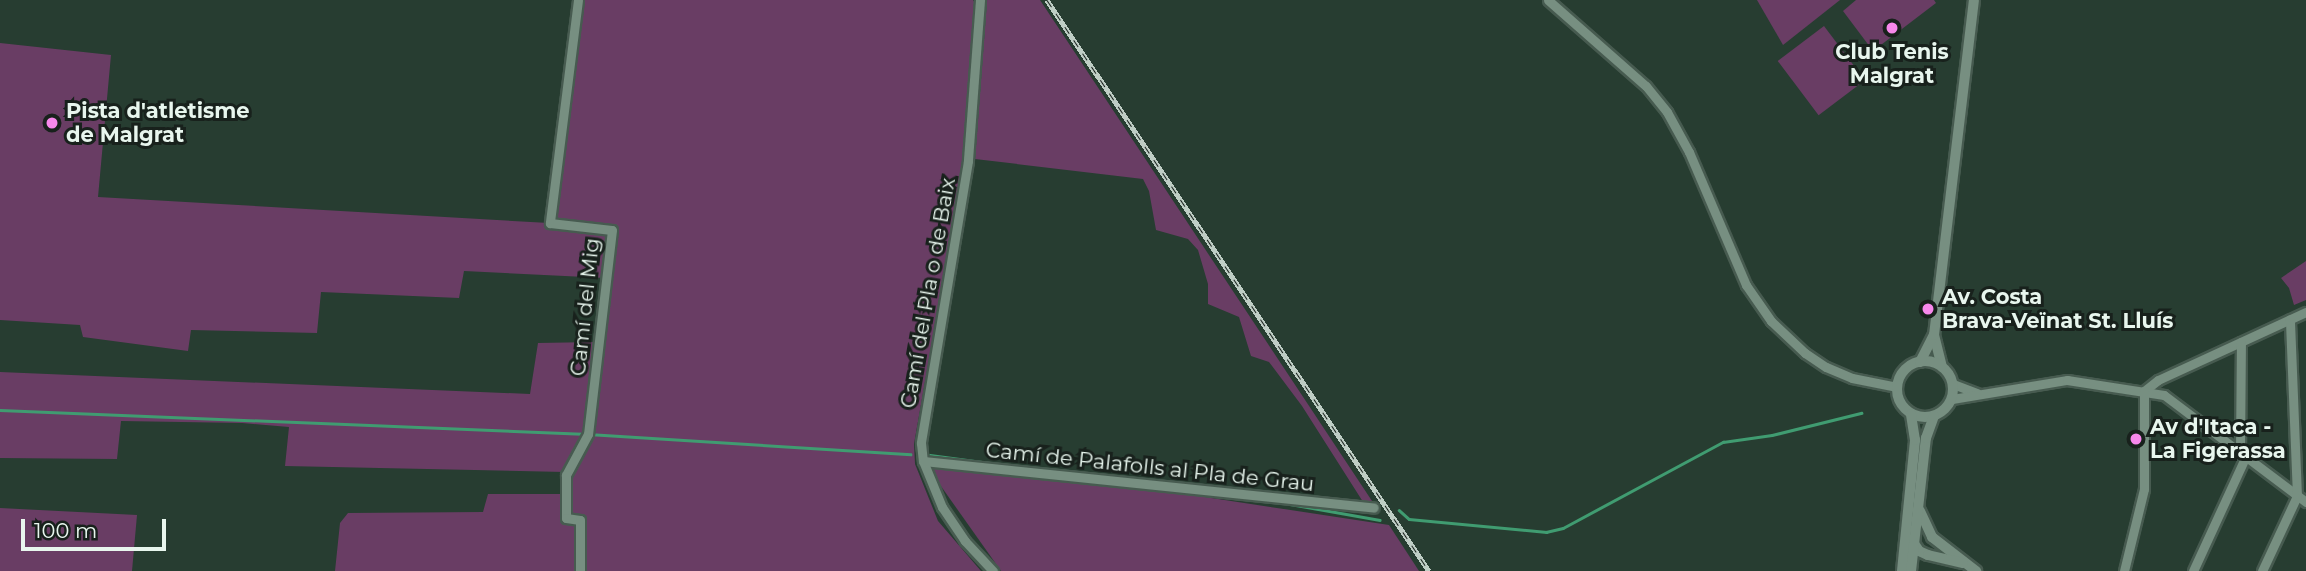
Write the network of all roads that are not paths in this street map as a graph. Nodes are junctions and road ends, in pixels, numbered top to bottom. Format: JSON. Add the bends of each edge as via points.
{"nodes":[{"id":1,"x":578,"y":0,"type":"edge"},
{"id":2,"x":979,"y":0,"type":"edge"},
{"id":3,"x":1548,"y":0,"type":"edge"},
{"id":4,"x":1974,"y":0,"type":"edge"},
{"id":5,"x":2306,"y":312,"type":"edge"},
{"id":6,"x":2290,"y":319,"type":"junction"},
{"id":7,"x":1934,"y":335,"type":"junction"},
{"id":8,"x":2241,"y":342,"type":"junction"},
{"id":9,"x":1920,"y":362,"type":"junction"},
{"id":10,"x":1942,"y":367,"type":"junction"},
{"id":11,"x":1953,"y":384,"type":"junction"},
{"id":12,"x":1897,"y":387,"type":"junction"},
{"id":13,"x":2144,"y":391,"type":"junction"},
{"id":14,"x":1979,"y":394,"type":"junction"},
{"id":15,"x":1952,"y":399,"type":"junction"},
{"id":16,"x":1911,"y":414,"type":"junction"},
{"id":17,"x":1934,"y":416,"type":"junction"},
{"id":18,"x":2243,"y":454,"type":"junction"},
{"id":19,"x":923,"y":461,"type":"junction"},
{"id":20,"x":1910,"y":494,"type":"junction"},
{"id":21,"x":2297,"y":496,"type":"junction"},
{"id":22,"x":2306,"y":502,"type":"edge"},
{"id":23,"x":1919,"y":505,"type":"junction"},
{"id":24,"x":1374,"y":508,"type":"dead end"},
{"id":25,"x":1931,"y":537,"type":"junction"},
{"id":26,"x":1914,"y":544,"type":"junction"},
{"id":27,"x":1936,"y":557,"type":"junction"},
{"id":28,"x":1963,"y":563,"type":"junction"},
{"id":29,"x":580,"y":571,"type":"edge"},
{"id":30,"x":993,"y":571,"type":"edge"},
{"id":31,"x":1908,"y":571,"type":"edge"},
{"id":32,"x":1976,"y":571,"type":"edge"},
{"id":33,"x":2124,"y":571,"type":"edge"},
{"id":34,"x":2193,"y":571,"type":"edge"},
{"id":35,"x":2262,"y":571,"type":"edge"}],
"edges":[{"from":1,"to":29,"type":"street","name":"Camí del Mig","via":[[550,223],[612,230],[588,434],[566,475],[566,518],[580,520]]},
{"from":2,"to":19,"type":"street","name":"Camí del Pla o de Baix","via":[[968,162],[921,443]]},
{"from":3,"to":12,"type":"street","via":[[1646,86],[1667,112],[1746,285],[1771,321],[1826,367]]},
{"from":4,"to":7,"type":"street"},
{"from":5,"to":6,"type":"street"},
{"from":6,"to":8,"type":"street"},
{"from":6,"to":21,"type":"street"},
{"from":7,"to":9,"type":"street"},
{"from":7,"to":10,"type":"street"},
{"from":8,"to":13,"type":"street","via":[[2158,380]]},
{"from":8,"to":18,"type":"street"},
{"from":9,"to":10,"type":"street"},
{"from":9,"to":12,"type":"street","via":[[1904,371]]},
{"from":10,"to":11,"type":"street"},
{"from":11,"to":14,"type":"street"},
{"from":11,"to":15,"type":"street"},
{"from":12,"to":16,"type":"street","via":[[1898,398]]},
{"from":13,"to":14,"type":"street","via":[[2067,380]]},
{"from":13,"to":18,"type":"street","via":[[2164,395]]},
{"from":13,"to":33,"type":"street","via":[[2144,489]]},
{"from":14,"to":15,"type":"street"},
{"from":15,"to":17,"type":"street"},
{"from":16,"to":17,"type":"street"},
{"from":16,"to":20,"type":"street","via":[[1915,440]]},
{"from":17,"to":23,"type":"street","via":[[1926,438]]},
{"from":18,"to":21,"type":"street"},
{"from":18,"to":34,"type":"street"},
{"from":19,"to":24,"type":"street","name":"Camí de Palafolls al Pla de Grau"},
{"from":19,"to":30,"type":"street","name":"Camí del Pla o de Baix","via":[[942,507]]},
{"from":20,"to":26,"type":"street","via":[[1909,535]]},
{"from":20,"to":31,"type":"street"},
{"from":21,"to":22,"type":"street"},
{"from":21,"to":35,"type":"street"},
{"from":23,"to":25,"type":"street"},
{"from":23,"to":26,"type":"street"},
{"from":25,"to":26,"type":"street"},
{"from":25,"to":28,"type":"street"},
{"from":26,"to":27,"type":"street"},
{"from":26,"to":31,"type":"street"},
{"from":27,"to":28,"type":"street"},
{"from":27,"to":31,"type":"street"},
{"from":28,"to":32,"type":"street"}]}
